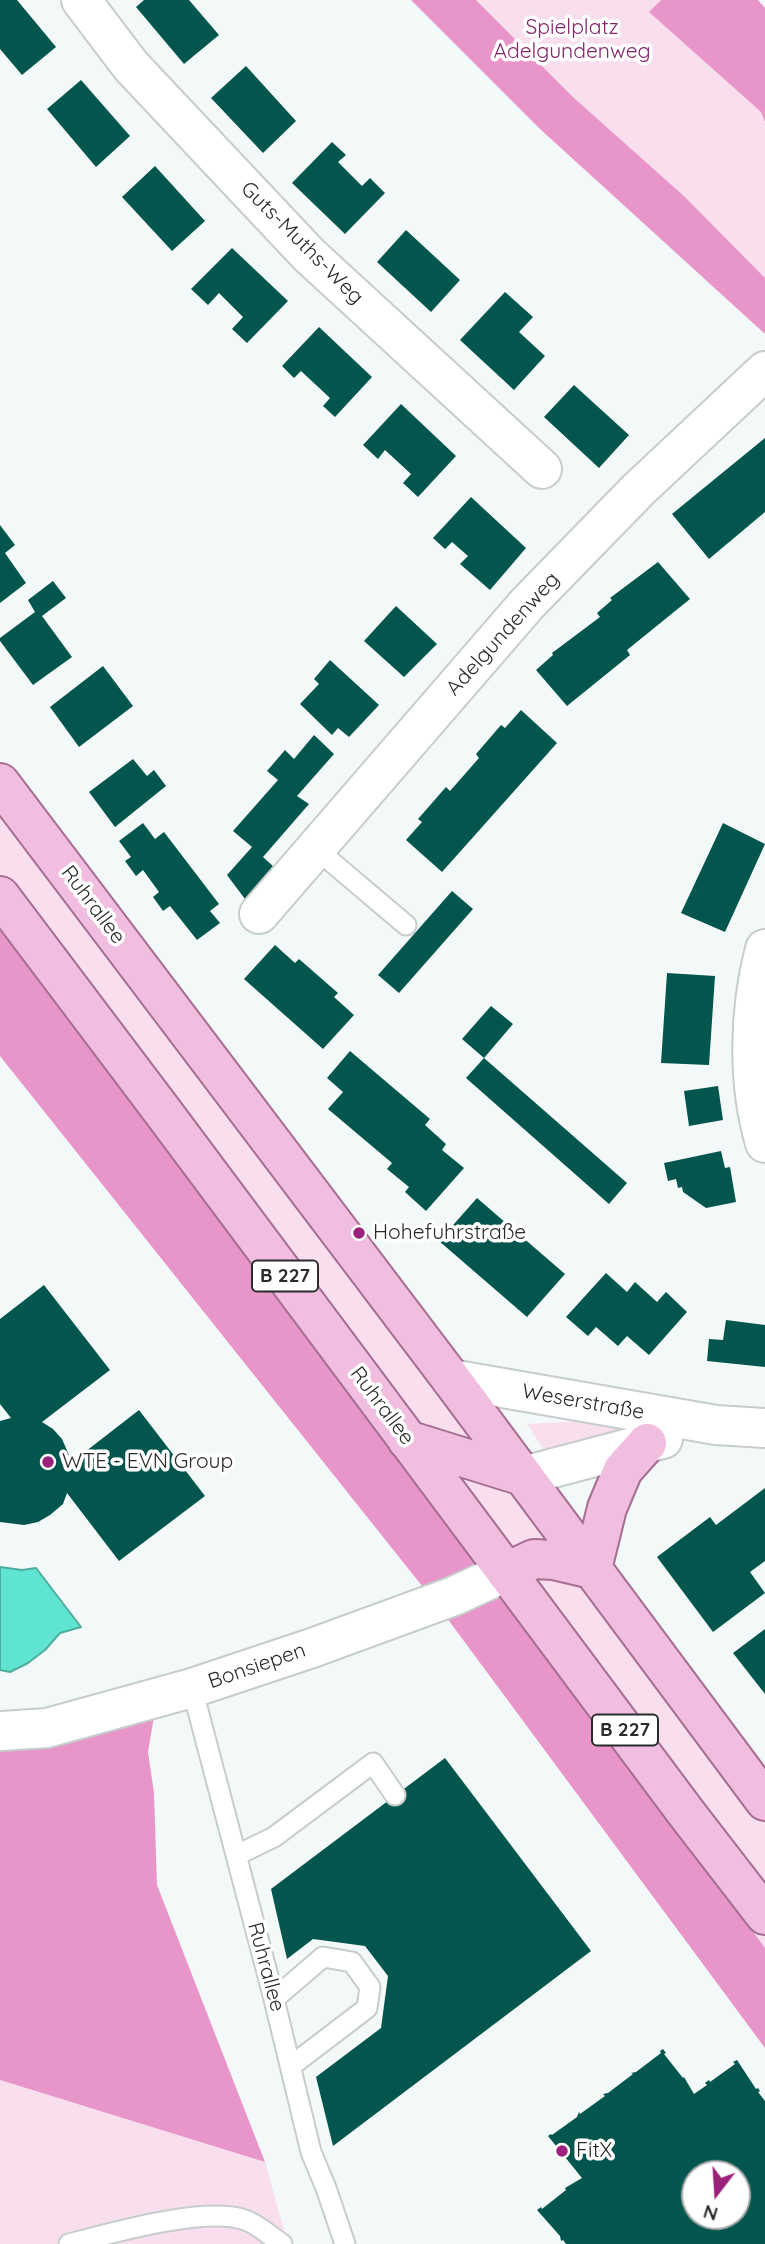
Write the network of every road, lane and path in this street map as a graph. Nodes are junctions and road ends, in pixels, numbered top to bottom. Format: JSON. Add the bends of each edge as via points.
{"nodes":[{"id":1,"x":81,"y":0,"type":"edge"},
{"id":2,"x":765,"y":371,"type":"edge"},
{"id":3,"x":542,"y":469,"type":"dead end"},
{"id":4,"x":0,"y":783,"type":"edge"},
{"id":5,"x":315,"y":848,"type":"junction"},
{"id":6,"x":0,"y":897,"type":"edge"},
{"id":7,"x":259,"y":914,"type":"dead end"},
{"id":8,"x":406,"y":925,"type":"dead end"},
{"id":9,"x":765,"y":949,"type":"edge"},
{"id":10,"x":765,"y":1143,"type":"edge"},
{"id":11,"x":451,"y":1379,"type":"junction"},
{"id":12,"x":716,"y":1425,"type":"junction"},
{"id":13,"x":765,"y":1428,"type":"edge"},
{"id":14,"x":407,"y":1440,"type":"junction"},
{"id":15,"x":647,"y":1443,"type":"junction"},
{"id":16,"x":523,"y":1476,"type":"junction"},
{"id":17,"x":593,"y":1569,"type":"junction"},
{"id":18,"x":506,"y":1572,"type":"junction"},
{"id":19,"x":192,"y":1688,"type":"junction"},
{"id":20,"x":0,"y":1731,"type":"edge"},
{"id":21,"x":395,"y":1795,"type":"dead end"},
{"id":22,"x":765,"y":1801,"type":"edge"},
{"id":23,"x":237,"y":1855,"type":"junction"},
{"id":24,"x":765,"y":1914,"type":"edge"},
{"id":25,"x":274,"y":1998,"type":"junction"},
{"id":26,"x":291,"y":2066,"type":"junction"},
{"id":27,"x":69,"y":2244,"type":"edge"},
{"id":28,"x":282,"y":2244,"type":"edge"},
{"id":29,"x":345,"y":2244,"type":"edge"}],
"edges":[{"from":1,"to":3,"type":"street","name":"Guts-Muths-Weg","via":[[131,66],[309,255]]},
{"from":2,"to":5,"type":"street","name":"Adelgundenweg","via":[[638,489],[527,604]]},
{"from":4,"to":11,"type":"main road","name":"Ruhrallee"},
{"from":5,"to":7,"type":"street","name":"Adelgundenweg"},
{"from":5,"to":8,"type":"lane"},
{"from":6,"to":14,"type":"main road","name":"Ruhrallee","number":"B 227"},
{"from":9,"to":10,"type":"street","via":[[753,1047],[754,1090]]},
{"from":11,"to":12,"type":"street","name":"Weserstraße"},
{"from":11,"to":16,"type":"main road","name":"Ruhrallee"},
{"from":12,"to":13,"type":"street","name":"Weserstraße"},
{"from":12,"to":15,"type":"street","name":"Weserstraße"},
{"from":14,"to":16,"type":"main road"},
{"from":14,"to":18,"type":"main road","name":"Ruhrallee","number":"B 227"},
{"from":15,"to":16,"type":"street","name":"Weserstraße"},
{"from":15,"to":17,"type":"main road","via":[[623,1470],[607,1508]]},
{"from":16,"to":17,"type":"main road","name":"Ruhrallee"},
{"from":17,"to":18,"type":"main road","via":[[534,1559]]},
{"from":17,"to":22,"type":"main road","name":"Ruhrallee"},
{"from":18,"to":19,"type":"street","name":"Bonsiepen","via":[[454,1596]]},
{"from":18,"to":24,"type":"main road","name":"Ruhrallee","number":"B 227"},
{"from":19,"to":20,"type":"street","name":"Bonsiepen","via":[[47,1728]]},
{"from":19,"to":23,"type":"lane","name":"Ruhrallee"},
{"from":21,"to":23,"type":"lane","via":[[373,1763],[274,1837]]},
{"from":23,"to":25,"type":"lane","name":"Ruhrallee"},
{"from":25,"to":26,"type":"lane","name":"Ruhrallee"},
{"from":25,"to":26,"type":"lane","via":[[323,1957],[352,1962],[370,1987],[367,2008]]},
{"from":26,"to":29,"type":"lane","name":"Ruhrallee","via":[[311,2152]]},
{"from":27,"to":28,"type":"lane","via":[[207,2216],[246,2220]]}]}
